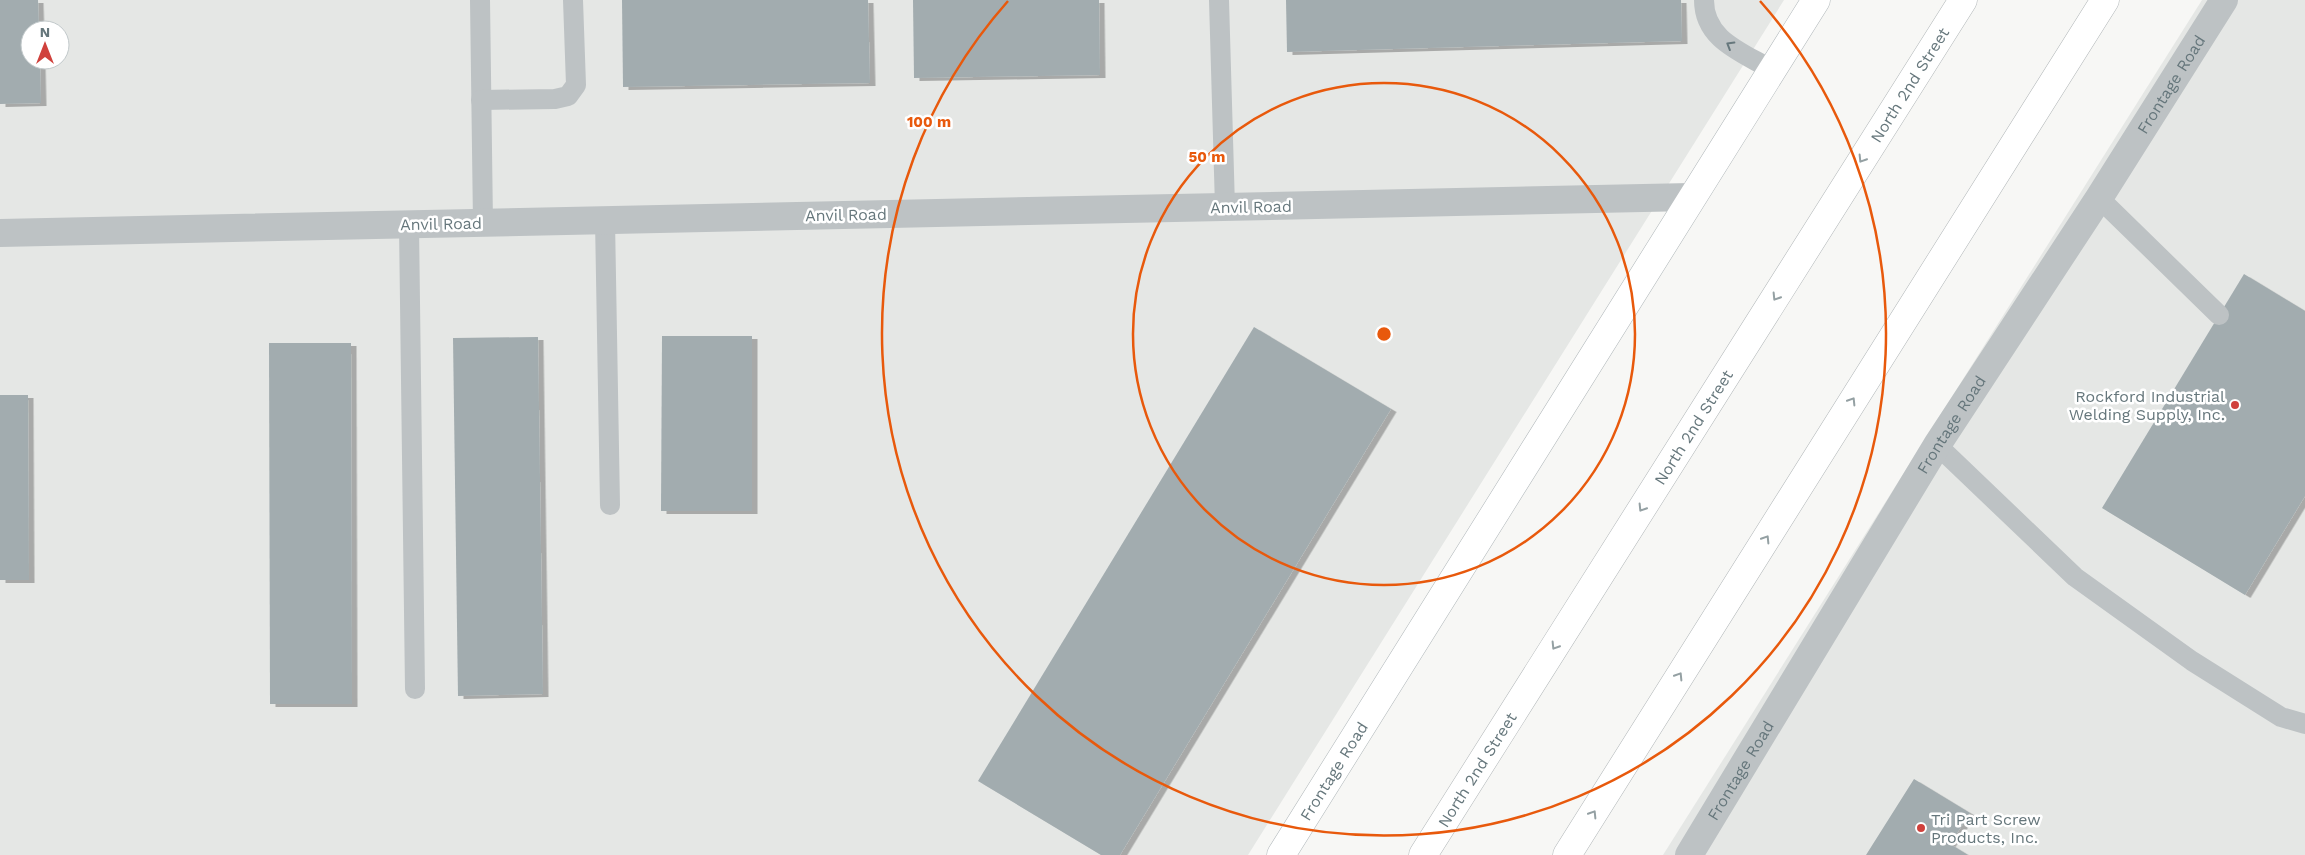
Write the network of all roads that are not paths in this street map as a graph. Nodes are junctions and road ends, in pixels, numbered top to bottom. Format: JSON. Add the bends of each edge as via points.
{"nodes":[{"id":1,"x":480,"y":0,"type":"edge"},
{"id":2,"x":573,"y":0,"type":"edge"},
{"id":3,"x":1219,"y":0,"type":"edge"},
{"id":4,"x":1704,"y":0,"type":"edge"},
{"id":5,"x":1816,"y":0,"type":"edge"},
{"id":6,"x":1963,"y":0,"type":"edge"},
{"id":7,"x":2105,"y":0,"type":"edge"},
{"id":8,"x":2224,"y":0,"type":"edge"},
{"id":9,"x":1772,"y":70,"type":"junction"},
{"id":10,"x":481,"y":100,"type":"junction"},
{"id":11,"x":1691,"y":197,"type":"junction"},
{"id":12,"x":2099,"y":198,"type":"junction"},
{"id":13,"x":1225,"y":207,"type":"junction"},
{"id":14,"x":605,"y":220,"type":"junction"},
{"id":15,"x":482,"y":223,"type":"junction"},
{"id":16,"x":409,"y":225,"type":"junction"},
{"id":17,"x":0,"y":233,"type":"edge"},
{"id":18,"x":2219,"y":315,"type":"dead end"},
{"id":19,"x":1937,"y":445,"type":"junction"},
{"id":20,"x":610,"y":506,"type":"dead end"},
{"id":21,"x":415,"y":689,"type":"dead end"},
{"id":22,"x":2305,"y":724,"type":"edge"},
{"id":23,"x":1281,"y":855,"type":"edge"},
{"id":24,"x":1423,"y":855,"type":"edge"},
{"id":25,"x":1567,"y":855,"type":"edge"},
{"id":26,"x":1689,"y":855,"type":"edge"}],
"edges":[{"from":1,"to":10,"type":"lane"},
{"from":2,"to":10,"type":"lane","via":[[576,85],[568,96]]},
{"from":3,"to":13,"type":"lane"},
{"from":9,"to":4,"type":"lane","one_way":true,"via":[[1717,37],[1704,15]]},
{"from":5,"to":9,"type":"main road","name":"Frontage Road"},
{"from":6,"to":24,"type":"main road","name":"North 2nd Street","one_way":true},
{"from":25,"to":7,"type":"main road","one_way":true},
{"from":8,"to":12,"type":"street","name":"Frontage Road"},
{"from":9,"to":11,"type":"main road","name":"Frontage Road"},
{"from":10,"to":15,"type":"lane"},
{"from":11,"to":13,"type":"street","name":"Anvil Road"},
{"from":11,"to":23,"type":"main road","name":"Frontage Road"},
{"from":12,"to":18,"type":"lane"},
{"from":12,"to":19,"type":"street","name":"Frontage Road"},
{"from":13,"to":14,"type":"street","name":"Anvil Road"},
{"from":14,"to":15,"type":"street","name":"Anvil Road"},
{"from":14,"to":20,"type":"lane"},
{"from":15,"to":16,"type":"street","name":"Anvil Road"},
{"from":16,"to":17,"type":"street","name":"Anvil Road"},
{"from":16,"to":21,"type":"lane"},
{"from":19,"to":22,"type":"lane","via":[[2075,577],[2192,661],[2281,717]]},
{"from":19,"to":26,"type":"street","name":"Frontage Road"}]}
